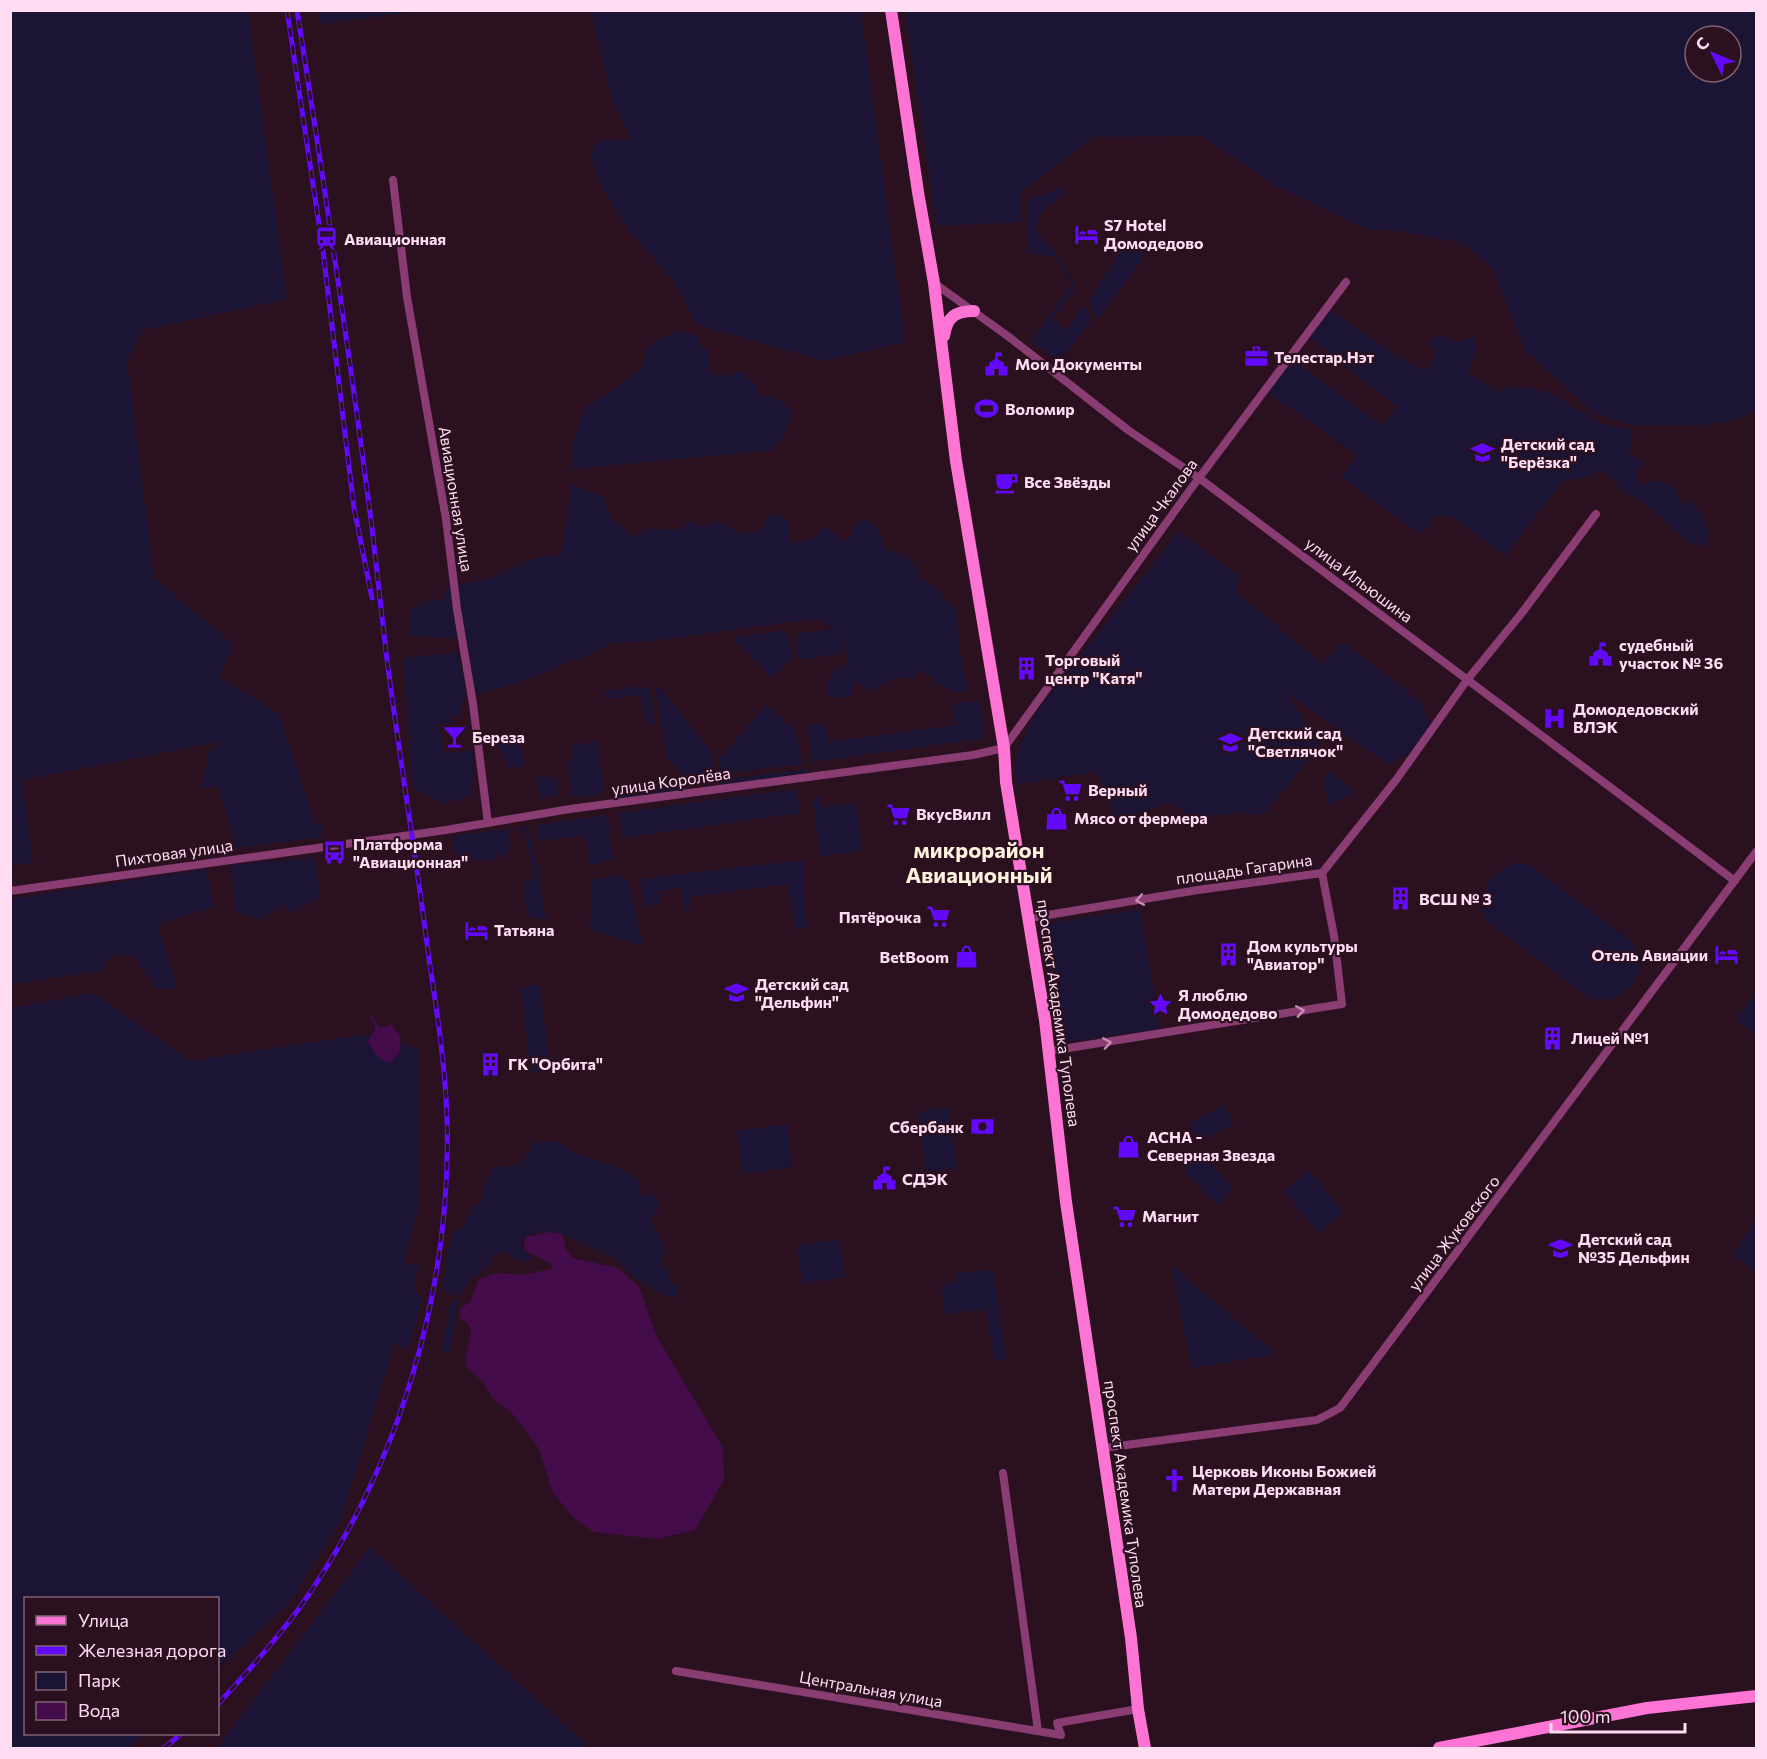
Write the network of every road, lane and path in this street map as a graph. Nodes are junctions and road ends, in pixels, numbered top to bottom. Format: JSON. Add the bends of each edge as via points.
{"nodes":[{"id":1,"x":891,"y":10,"type":"edge"},
{"id":2,"x":393,"y":180,"type":"dead end"},
{"id":3,"x":1346,"y":282,"type":"dead end"},
{"id":4,"x":934,"y":283,"type":"junction"},
{"id":5,"x":974,"y":311,"type":"junction"},
{"id":6,"x":943,"y":346,"type":"junction"},
{"id":7,"x":1199,"y":478,"type":"junction"},
{"id":8,"x":1596,"y":514,"type":"dead end"},
{"id":9,"x":1467,"y":680,"type":"junction"},
{"id":10,"x":1004,"y":748,"type":"junction"},
{"id":11,"x":488,"y":823,"type":"junction"},
{"id":12,"x":342,"y":845,"type":"joint"},
{"id":13,"x":1756,"y":853,"type":"edge"},
{"id":14,"x":1322,"y":873,"type":"junction"},
{"id":15,"x":1735,"y":881,"type":"junction"},
{"id":16,"x":10,"y":891,"type":"edge"},
{"id":17,"x":1030,"y":918,"type":"junction"},
{"id":18,"x":1050,"y":1051,"type":"junction"},
{"id":19,"x":1103,"y":1448,"type":"junction"},
{"id":20,"x":1003,"y":1473,"type":"dead end"},
{"id":21,"x":676,"y":1671,"type":"dead end"},
{"id":22,"x":1756,"y":1696,"type":"edge"},
{"id":23,"x":1138,"y":1709,"type":"junction"},
{"id":24,"x":1038,"y":1731,"type":"junction"},
{"id":25,"x":1144,"y":1749,"type":"edge"},
{"id":26,"x":1439,"y":1749,"type":"edge"}],
"edges":[{"from":1,"to":4,"type":"main road","name":"проспект Академика Туполева"},
{"from":2,"to":11,"type":"street","name":"Авиационная улица","via":[[407,297],[446,519]]},
{"from":3,"to":7,"type":"street","name":"улица Чкалова"},
{"from":4,"to":5,"type":"street","name":"улица Ильюшина"},
{"from":4,"to":6,"type":"main road","name":"проспект Академика Туполева"},
{"from":5,"to":6,"type":"main road","via":[[960,311],[950,319]]},
{"from":5,"to":7,"type":"street","name":"улица Ильюшина","via":[[1128,430]]},
{"from":6,"to":10,"type":"main road","name":"проспект Академика Туполева","via":[[956,461]]},
{"from":7,"to":9,"type":"street","name":"улица Ильюшина"},
{"from":7,"to":10,"type":"street","name":"улица Чкалова"},
{"from":8,"to":9,"type":"street"},
{"from":9,"to":14,"type":"street","via":[[1396,780]]},
{"from":9,"to":15,"type":"street","name":"улица Ильюшина"},
{"from":10,"to":11,"type":"street","name":"улица Королёва"},
{"from":10,"to":17,"type":"main road","name":"проспект Академика Туполева","via":[[1006,782]]},
{"from":11,"to":12,"type":"street","name":"улица Королёва"},
{"from":12,"to":16,"type":"street","name":"Пихтовая улица"},
{"from":13,"to":15,"type":"street"},
{"from":14,"to":17,"type":"street","name":"площадь Гагарина","one_way":true},
{"from":18,"to":14,"type":"street","name":"площадь Гагарина","one_way":true,"via":[[1342,1004]]},
{"from":15,"to":19,"type":"street","name":"улица Жуковского","via":[[1340,1408],[1317,1420]]},
{"from":17,"to":18,"type":"main road","name":"проспект Академика Туполева"},
{"from":18,"to":19,"type":"main road","name":"проспект Академика Туполева","via":[[1066,1202]]},
{"from":19,"to":23,"type":"main road","name":"проспект Академика Туполева"},
{"from":20,"to":24,"type":"street"},
{"from":21,"to":24,"type":"street","name":"Центральная улица"},
{"from":22,"to":26,"type":"main road","via":[[1647,1708]]},
{"from":23,"to":24,"type":"street","name":"Центральная улица","via":[[1057,1723],[1061,1735]]},
{"from":23,"to":25,"type":"main road","name":"проспект Академика Туполева"}]}
